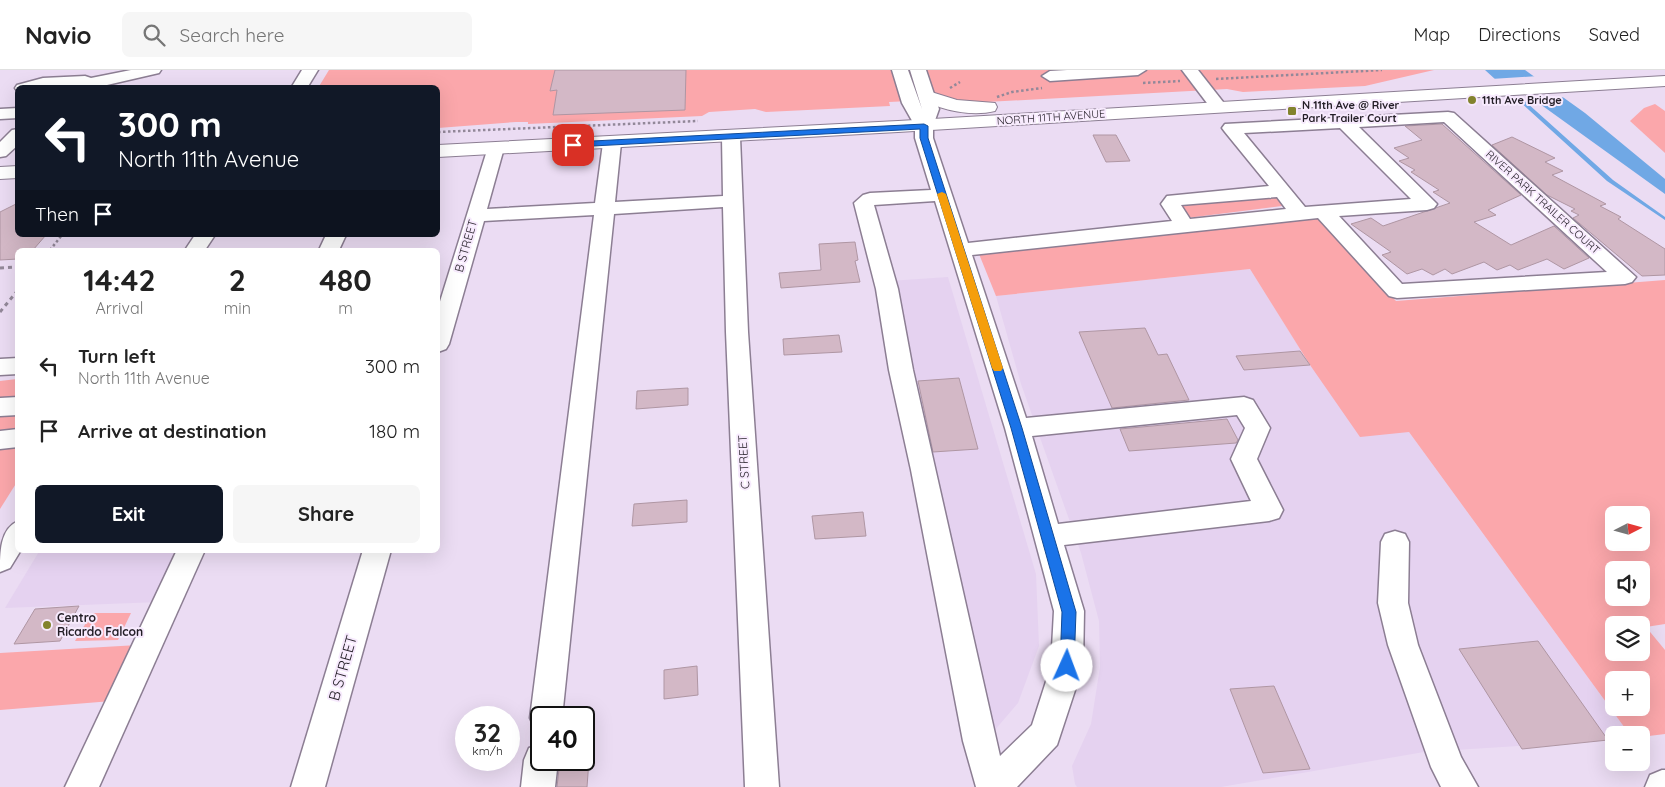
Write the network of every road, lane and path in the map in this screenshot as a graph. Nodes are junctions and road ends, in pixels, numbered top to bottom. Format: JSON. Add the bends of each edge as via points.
{"nodes":[{"id":1,"x":71,"y":70,"type":"edge"},
{"id":2,"x":153,"y":70,"type":"edge"},
{"id":3,"x":310,"y":70,"type":"edge"},
{"id":4,"x":900,"y":70,"type":"edge"},
{"id":5,"x":918,"y":70,"type":"edge"},
{"id":6,"x":1138,"y":70,"type":"edge"},
{"id":7,"x":1190,"y":70,"type":"edge"},
{"id":8,"x":1050,"y":76,"type":"dead end"},
{"id":9,"x":35,"y":81,"type":"edge"},
{"id":10,"x":100,"y":81,"type":"junction"},
{"id":11,"x":1665,"y":81,"type":"edge"},
{"id":12,"x":960,"y":82,"type":"dead end"},
{"id":13,"x":49,"y":85,"type":"edge"},
{"id":14,"x":82,"y":85,"type":"edge"},
{"id":15,"x":301,"y":85,"type":"edge"},
{"id":16,"x":946,"y":92,"type":"dead end"},
{"id":17,"x":928,"y":96,"type":"junction"},
{"id":18,"x":1237,"y":106,"type":"junction"},
{"id":19,"x":1218,"y":107,"type":"junction"},
{"id":20,"x":15,"y":113,"type":"edge"},
{"id":21,"x":0,"y":114,"type":"edge"},
{"id":22,"x":704,"y":121,"type":"dead end"},
{"id":23,"x":1345,"y":122,"type":"junction"},
{"id":24,"x":924,"y":126,"type":"junction"},
{"id":25,"x":1254,"y":127,"type":"junction"},
{"id":26,"x":0,"y":131,"type":"edge"},
{"id":27,"x":15,"y":132,"type":"edge"},
{"id":28,"x":440,"y":132,"type":"edge"},
{"id":29,"x":15,"y":135,"type":"edge"},
{"id":30,"x":730,"y":137,"type":"junction"},
{"id":31,"x":612,"y":143,"type":"junction"},
{"id":32,"x":494,"y":148,"type":"junction"},
{"id":33,"x":440,"y":151,"type":"edge"},
{"id":34,"x":0,"y":152,"type":"edge"},
{"id":35,"x":15,"y":172,"type":"edge"},
{"id":36,"x":0,"y":173,"type":"edge"},
{"id":37,"x":1282,"y":191,"type":"junction"},
{"id":38,"x":942,"y":195,"type":"junction"},
{"id":39,"x":733,"y":201,"type":"junction"},
{"id":40,"x":605,"y":209,"type":"junction"},
{"id":41,"x":1323,"y":211,"type":"junction"},
{"id":42,"x":1300,"y":213,"type":"junction"},
{"id":43,"x":475,"y":216,"type":"junction"},
{"id":44,"x":1184,"y":225,"type":"junction"},
{"id":45,"x":60,"y":237,"type":"edge"},
{"id":46,"x":203,"y":237,"type":"edge"},
{"id":47,"x":52,"y":248,"type":"edge"},
{"id":48,"x":196,"y":248,"type":"edge"},
{"id":49,"x":960,"y":250,"type":"junction"},
{"id":50,"x":15,"y":267,"type":"edge"},
{"id":51,"x":0,"y":268,"type":"edge"},
{"id":52,"x":15,"y":294,"type":"edge"},
{"id":53,"x":0,"y":312,"type":"edge"},
{"id":54,"x":440,"y":337,"type":"edge"},
{"id":55,"x":15,"y":366,"type":"edge"},
{"id":56,"x":0,"y":367,"type":"edge"},
{"id":57,"x":15,"y":406,"type":"edge"},
{"id":58,"x":0,"y":407,"type":"edge"},
{"id":59,"x":1017,"y":428,"type":"junction"},
{"id":60,"x":15,"y":438,"type":"edge"},
{"id":61,"x":0,"y":440,"type":"edge"},
{"id":62,"x":1049,"y":536,"type":"junction"},
{"id":63,"x":15,"y":537,"type":"edge"},
{"id":64,"x":1395,"y":542,"type":"dead end"},
{"id":65,"x":21,"y":553,"type":"edge"},
{"id":66,"x":190,"y":553,"type":"edge"},
{"id":67,"x":376,"y":553,"type":"edge"},
{"id":68,"x":0,"y":561,"type":"edge"},
{"id":69,"x":547,"y":706,"type":"edge"},
{"id":70,"x":540,"y":771,"type":"edge"},
{"id":71,"x":82,"y":787,"type":"edge"},
{"id":72,"x":308,"y":787,"type":"edge"},
{"id":73,"x":538,"y":787,"type":"edge"},
{"id":74,"x":762,"y":787,"type":"edge"},
{"id":75,"x":993,"y":787,"type":"edge"},
{"id":76,"x":1461,"y":787,"type":"edge"}],
"edges":[{"from":1,"to":9,"type":"street"},
{"from":2,"to":10,"type":"street"},
{"from":3,"to":15,"type":"street"},
{"from":4,"to":24,"type":"street","via":[[912,108]]},
{"from":5,"to":17,"type":"street"},
{"from":6,"to":8,"type":"street"},
{"from":7,"to":19,"type":"street"},
{"from":9,"to":10,"type":"street"},
{"from":9,"to":13,"type":"street"},
{"from":10,"to":14,"type":"street"},
{"from":11,"to":18,"type":"main road","name":"NORTH 11TH AVENUE"},
{"from":12,"to":16,"type":"path"},
{"from":17,"to":19,"type":"main road","via":[[960,108],[1181,101]]},
{"from":17,"to":24,"type":"street","via":[[931,109]]},
{"from":18,"to":19,"type":"main road","name":"NORTH 11TH AVENUE"},
{"from":18,"to":25,"type":"street"},
{"from":19,"to":24,"type":"main road","name":"NORTH 11TH AVENUE"},
{"from":20,"to":21,"type":"street"},
{"from":22,"to":28,"type":"path"},
{"from":23,"to":25,"type":"street"},
{"from":23,"to":41,"type":"street","via":[[1427,204]]},
{"from":23,"to":41,"type":"street","name":"RIVER PARK TRAILER COURT","via":[[1448,117],[1625,277],[1397,291]]},
{"from":24,"to":30,"type":"main road","name":"NORTH 11TH AVENUE"},
{"from":24,"to":38,"type":"street","via":[[924,138]]},
{"from":25,"to":37,"type":"street","via":[[1231,128]]},
{"from":26,"to":27,"type":"street"},
{"from":29,"to":34,"type":"street"},
{"from":30,"to":31,"type":"main road","name":"NORTH 11TH AVENUE"},
{"from":30,"to":39,"type":"street","name":"C STREET"},
{"from":31,"to":32,"type":"main road","name":"NORTH 11TH AVENUE"},
{"from":31,"to":40,"type":"street"},
{"from":32,"to":33,"type":"main road","name":"NORTH 11TH AVENUE"},
{"from":32,"to":43,"type":"street","name":"B STREET"},
{"from":35,"to":36,"type":"main road"},
{"from":37,"to":42,"type":"street"},
{"from":37,"to":44,"type":"street","via":[[1174,200],[1171,204]]},
{"from":38,"to":49,"type":"street"},
{"from":38,"to":75,"type":"street","via":[[870,199],[864,203],[887,289],[979,741]]},
{"from":39,"to":40,"type":"street"},
{"from":39,"to":74,"type":"street","name":"C STREET"},
{"from":40,"to":43,"type":"street"},
{"from":40,"to":69,"type":"street"},
{"from":41,"to":42,"type":"street"},
{"from":42,"to":44,"type":"street"},
{"from":43,"to":54,"type":"street","name":"B STREET"},
{"from":44,"to":49,"type":"street"},
{"from":45,"to":47,"type":"path"},
{"from":46,"to":48,"type":"street"},
{"from":49,"to":59,"type":"street"},
{"from":50,"to":51,"type":"path"},
{"from":52,"to":53,"type":"path"},
{"from":55,"to":56,"type":"street"},
{"from":57,"to":58,"type":"street"},
{"from":59,"to":62,"type":"street"},
{"from":59,"to":62,"type":"street","via":[[1244,406],[1258,428],[1244,459],[1269,510]]},
{"from":60,"to":61,"type":"street"},
{"from":62,"to":75,"type":"street","via":[[1069,612],[1067,666],[1045,734]]},
{"from":63,"to":68,"type":"street"},
{"from":64,"to":76,"type":"street","via":[[1393,603],[1403,645],[1448,767]]},
{"from":65,"to":68,"type":"street"},
{"from":66,"to":71,"type":"street"},
{"from":67,"to":72,"type":"street","name":"B STREET"},
{"from":70,"to":73,"type":"street"}]}
